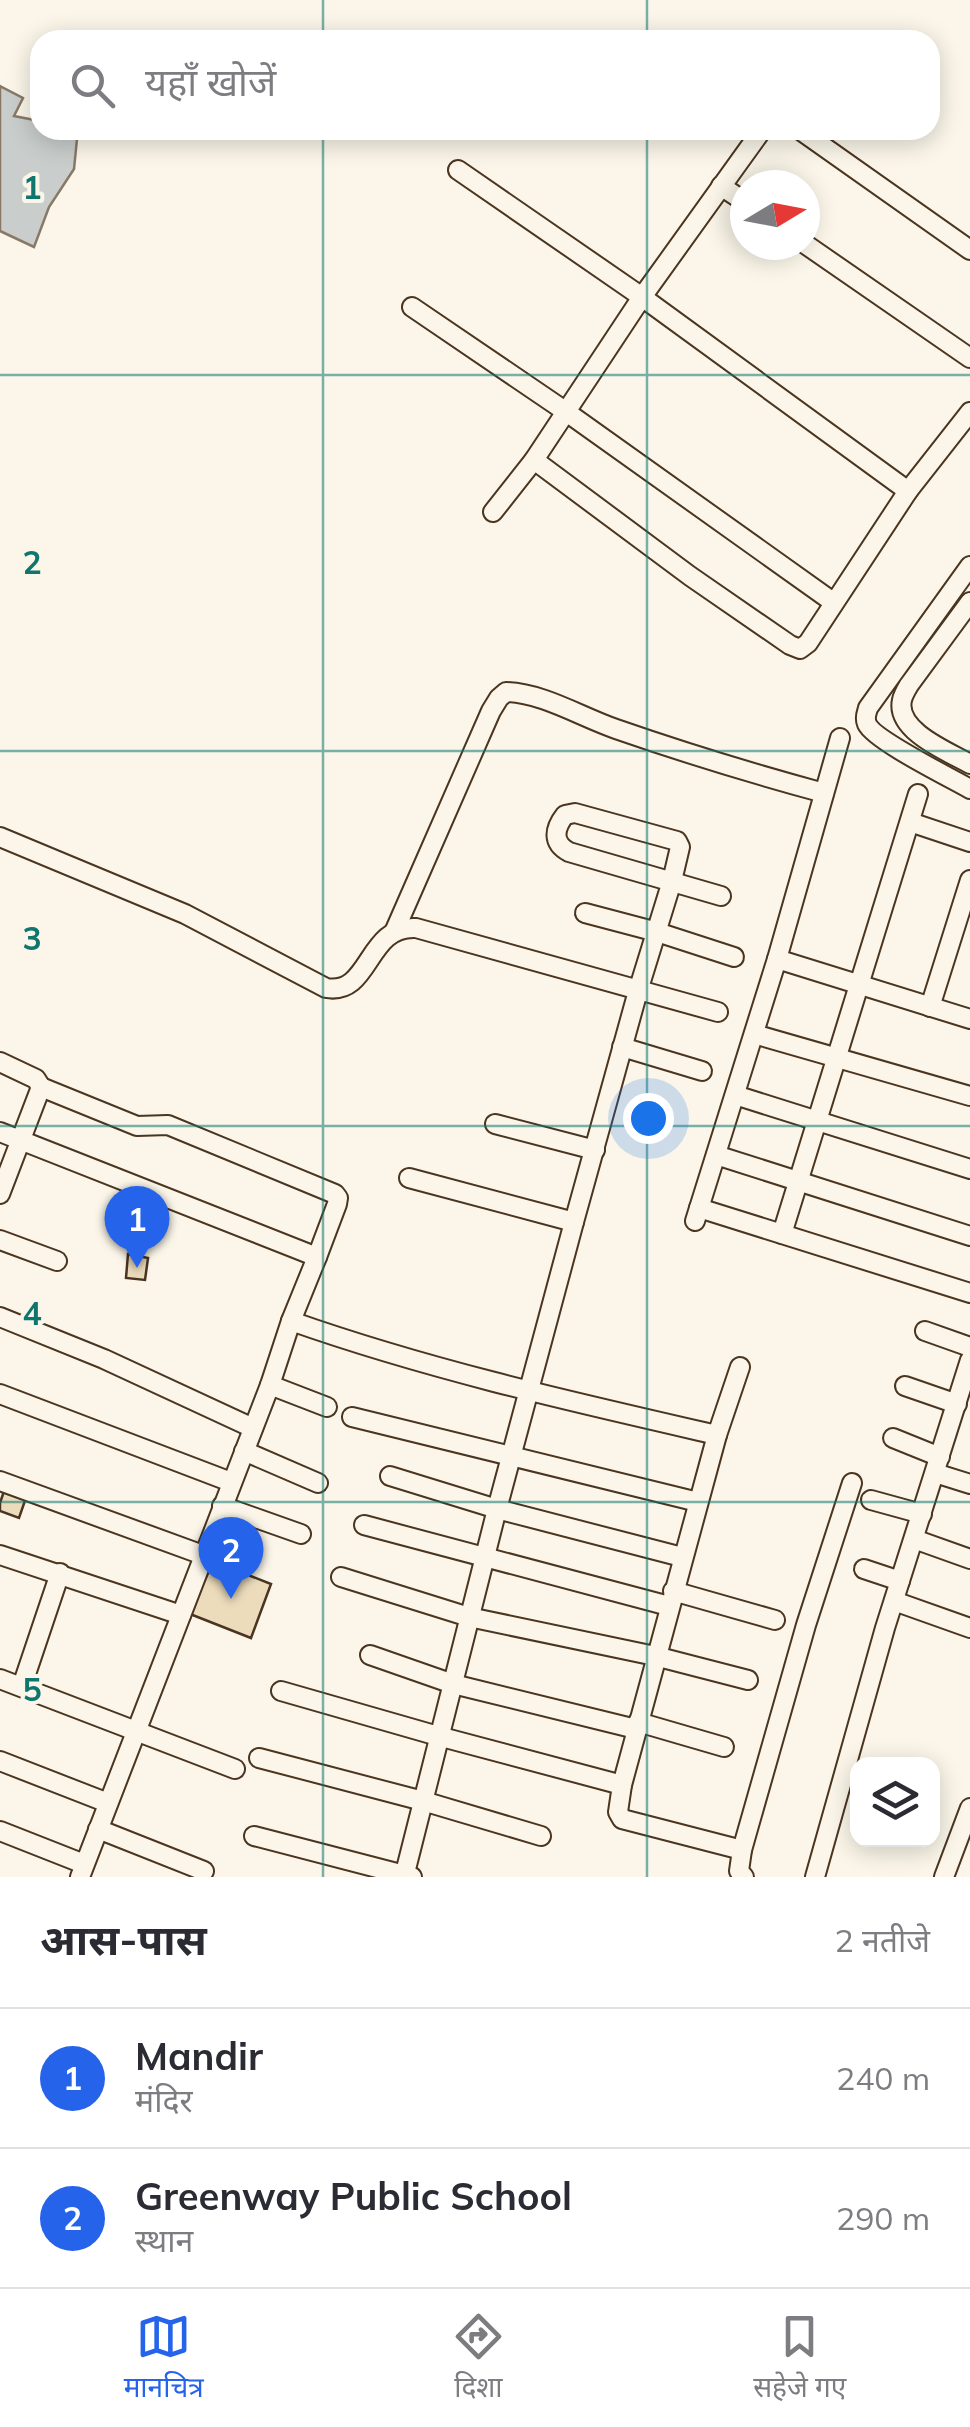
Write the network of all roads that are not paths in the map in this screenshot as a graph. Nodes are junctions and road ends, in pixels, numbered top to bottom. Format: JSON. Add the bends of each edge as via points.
{"nodes":[{"id":1,"x":755,"y":140,"type":"edge"},
{"id":2,"x":814,"y":140,"type":"edge"},
{"id":3,"x":458,"y":170,"type":"dead end"},
{"id":4,"x":722,"y":186,"type":"junction"},
{"id":5,"x":730,"y":192,"type":"edge"},
{"id":6,"x":970,"y":250,"type":"edge"},
{"id":7,"x":820,"y":254,"type":"edge"},
{"id":8,"x":642,"y":297,"type":"junction"},
{"id":9,"x":412,"y":308,"type":"dead end"},
{"id":10,"x":970,"y":358,"type":"edge"},
{"id":11,"x":565,"y":412,"type":"junction"},
{"id":12,"x":970,"y":412,"type":"edge"},
{"id":13,"x":534,"y":460,"type":"junction"},
{"id":14,"x":908,"y":491,"type":"junction"},
{"id":15,"x":493,"y":512,"type":"dead end"},
{"id":16,"x":970,"y":566,"type":"edge"},
{"id":17,"x":834,"y":602,"type":"junction"},
{"id":18,"x":970,"y":602,"type":"edge"},
{"id":19,"x":840,"y":738,"type":"dead end"},
{"id":20,"x":933,"y":743,"type":"junction"},
{"id":21,"x":926,"y":764,"type":"junction"},
{"id":22,"x":970,"y":764,"type":"edge"},
{"id":23,"x":970,"y":789,"type":"edge"},
{"id":24,"x":824,"y":793,"type":"junction"},
{"id":25,"x":918,"y":794,"type":"dead end"},
{"id":26,"x":910,"y":822,"type":"junction"},
{"id":27,"x":0,"y":837,"type":"edge"},
{"id":28,"x":970,"y":842,"type":"edge"},
{"id":29,"x":672,"y":880,"type":"junction"},
{"id":30,"x":970,"y":880,"type":"edge"},
{"id":31,"x":721,"y":896,"type":"dead end"},
{"id":32,"x":584,"y":913,"type":"dead end"},
{"id":33,"x":395,"y":930,"type":"junction"},
{"id":34,"x":658,"y":932,"type":"junction"},
{"id":35,"x":734,"y":958,"type":"dead end"},
{"id":36,"x":777,"y":959,"type":"junction"},
{"id":37,"x":859,"y":985,"type":"junction"},
{"id":38,"x":638,"y":991,"type":"junction"},
{"id":39,"x":930,"y":1007,"type":"junction"},
{"id":40,"x":718,"y":1012,"type":"dead end"},
{"id":41,"x":970,"y":1019,"type":"edge"},
{"id":42,"x":754,"y":1034,"type":"junction"},
{"id":43,"x":622,"y":1047,"type":"junction"},
{"id":44,"x":836,"y":1059,"type":"junction"},
{"id":45,"x":0,"y":1062,"type":"edge"},
{"id":46,"x":702,"y":1072,"type":"dead end"},
{"id":47,"x":42,"y":1088,"type":"junction"},
{"id":48,"x":734,"y":1095,"type":"junction"},
{"id":49,"x":970,"y":1096,"type":"edge"},
{"id":50,"x":817,"y":1121,"type":"junction"},
{"id":51,"x":495,"y":1124,"type":"dead end"},
{"id":52,"x":0,"y":1132,"type":"edge"},
{"id":53,"x":22,"y":1140,"type":"junction"},
{"id":54,"x":594,"y":1150,"type":"junction"},
{"id":55,"x":716,"y":1155,"type":"junction"},
{"id":56,"x":970,"y":1169,"type":"edge"},
{"id":57,"x":409,"y":1178,"type":"dead end"},
{"id":58,"x":798,"y":1182,"type":"junction"},
{"id":59,"x":0,"y":1194,"type":"edge"},
{"id":60,"x":574,"y":1222,"type":"junction"},
{"id":61,"x":782,"y":1234,"type":"junction"},
{"id":62,"x":970,"y":1236,"type":"edge"},
{"id":63,"x":0,"y":1240,"type":"edge"},
{"id":64,"x":316,"y":1257,"type":"junction"},
{"id":65,"x":57,"y":1262,"type":"dead end"},
{"id":66,"x":970,"y":1293,"type":"edge"},
{"id":67,"x":0,"y":1317,"type":"edge"},
{"id":68,"x":291,"y":1321,"type":"junction"},
{"id":69,"x":924,"y":1331,"type":"dead end"},
{"id":70,"x":970,"y":1347,"type":"edge"},
{"id":71,"x":970,"y":1360,"type":"edge"},
{"id":72,"x":740,"y":1367,"type":"dead end"},
{"id":73,"x":270,"y":1385,"type":"junction"},
{"id":74,"x":906,"y":1386,"type":"dead end"},
{"id":75,"x":529,"y":1392,"type":"junction"},
{"id":76,"x":0,"y":1394,"type":"edge"},
{"id":77,"x":327,"y":1407,"type":"dead end"},
{"id":78,"x":960,"y":1414,"type":"edge"},
{"id":79,"x":352,"y":1416,"type":"dead end"},
{"id":80,"x":253,"y":1428,"type":"junction"},
{"id":81,"x":717,"y":1435,"type":"junction"},
{"id":82,"x":892,"y":1438,"type":"dead end"},
{"id":83,"x":244,"y":1451,"type":"junction"},
{"id":84,"x":511,"y":1456,"type":"junction"},
{"id":85,"x":938,"y":1465,"type":"junction"},
{"id":86,"x":390,"y":1476,"type":"dead end"},
{"id":87,"x":231,"y":1482,"type":"junction"},
{"id":88,"x":318,"y":1483,"type":"dead end"},
{"id":89,"x":852,"y":1483,"type":"dead end"},
{"id":90,"x":970,"y":1484,"type":"edge"},
{"id":91,"x":2,"y":1488,"type":"edge"},
{"id":92,"x":871,"y":1500,"type":"dead end"},
{"id":93,"x":698,"y":1502,"type":"junction"},
{"id":94,"x":222,"y":1506,"type":"junction"},
{"id":95,"x":497,"y":1509,"type":"junction"},
{"id":96,"x":922,"y":1514,"type":"junction"},
{"id":97,"x":364,"y":1525,"type":"dead end"},
{"id":98,"x":301,"y":1534,"type":"dead end"},
{"id":99,"x":914,"y":1539,"type":"junction"},
{"id":100,"x":0,"y":1555,"type":"edge"},
{"id":101,"x":204,"y":1555,"type":"junction"},
{"id":102,"x":682,"y":1557,"type":"junction"},
{"id":103,"x":485,"y":1558,"type":"junction"},
{"id":104,"x":970,"y":1559,"type":"edge"},
{"id":105,"x":864,"y":1568,"type":"dead end"},
{"id":106,"x":60,"y":1572,"type":"junction"},
{"id":107,"x":341,"y":1578,"type":"dead end"},
{"id":108,"x":900,"y":1581,"type":"junction"},
{"id":109,"x":671,"y":1598,"type":"junction"},
{"id":110,"x":894,"y":1600,"type":"junction"},
{"id":111,"x":182,"y":1615,"type":"junction"},
{"id":112,"x":469,"y":1617,"type":"junction"},
{"id":113,"x":775,"y":1620,"type":"dead end"},
{"id":114,"x":970,"y":1628,"type":"edge"},
{"id":115,"x":370,"y":1654,"type":"dead end"},
{"id":116,"x":656,"y":1656,"type":"junction"},
{"id":117,"x":0,"y":1679,"type":"edge"},
{"id":118,"x":748,"y":1680,"type":"dead end"},
{"id":119,"x":453,"y":1684,"type":"junction"},
{"id":120,"x":22,"y":1686,"type":"junction"},
{"id":121,"x":281,"y":1691,"type":"dead end"},
{"id":122,"x":637,"y":1726,"type":"junction"},
{"id":123,"x":136,"y":1730,"type":"junction"},
{"id":124,"x":438,"y":1736,"type":"junction"},
{"id":125,"x":724,"y":1747,"type":"dead end"},
{"id":126,"x":259,"y":1758,"type":"dead end"},
{"id":127,"x":0,"y":1761,"type":"edge"},
{"id":128,"x":235,"y":1769,"type":"dead end"},
{"id":129,"x":622,"y":1784,"type":"junction"},
{"id":130,"x":424,"y":1801,"type":"junction"},
{"id":131,"x":108,"y":1802,"type":"junction"},
{"id":132,"x":970,"y":1808,"type":"edge"},
{"id":133,"x":98,"y":1829,"type":"junction"},
{"id":134,"x":0,"y":1831,"type":"edge"},
{"id":135,"x":254,"y":1836,"type":"dead end"},
{"id":136,"x":540,"y":1836,"type":"dead end"},
{"id":137,"x":742,"y":1850,"type":"junction"},
{"id":138,"x":204,"y":1870,"type":"dead end"},
{"id":139,"x":82,"y":1871,"type":"edge"},
{"id":140,"x":407,"y":1876,"type":"edge"},
{"id":141,"x":744,"y":1877,"type":"edge"},
{"id":142,"x":815,"y":1877,"type":"edge"},
{"id":143,"x":944,"y":1877,"type":"edge"}],
"edges":[{"from":1,"to":4,"type":"street"},
{"from":2,"to":6,"type":"street"},
{"from":3,"to":8,"type":"street"},
{"from":4,"to":5,"type":"street"},
{"from":4,"to":8,"type":"street"},
{"from":7,"to":10,"type":"street"},
{"from":8,"to":11,"type":"street"},
{"from":8,"to":14,"type":"street"},
{"from":9,"to":11,"type":"street"},
{"from":11,"to":13,"type":"street"},
{"from":11,"to":17,"type":"street"},
{"from":12,"to":14,"type":"street"},
{"from":13,"to":15,"type":"street"},
{"from":13,"to":17,"type":"street","via":[[796,648],[808,642]]},
{"from":14,"to":17,"type":"street"},
{"from":16,"to":21,"type":"street","via":[[866,714],[874,732]]},
{"from":18,"to":20,"type":"street","via":[[902,701],[907,724]]},
{"from":19,"to":24,"type":"street"},
{"from":20,"to":21,"type":"street"},
{"from":20,"to":22,"type":"street"},
{"from":21,"to":23,"type":"street"},
{"from":24,"to":33,"type":"street","via":[[506,692],[490,711]]},
{"from":24,"to":36,"type":"street"},
{"from":25,"to":26,"type":"street"},
{"from":26,"to":28,"type":"street"},
{"from":26,"to":37,"type":"street"},
{"from":27,"to":33,"type":"street","via":[[185,914],[326,988],[353,982]]},
{"from":29,"to":29,"type":"street","via":[[677,841],[575,813],[562,819],[556,840],[564,850]]},
{"from":29,"to":31,"type":"street"},
{"from":29,"to":34,"type":"street"},
{"from":30,"to":39,"type":"street"},
{"from":32,"to":34,"type":"street"},
{"from":33,"to":38,"type":"street","via":[[416,928]]},
{"from":34,"to":35,"type":"street"},
{"from":34,"to":38,"type":"street"},
{"from":36,"to":37,"type":"street"},
{"from":36,"to":42,"type":"street"},
{"from":37,"to":39,"type":"street"},
{"from":37,"to":44,"type":"street"},
{"from":38,"to":40,"type":"street"},
{"from":38,"to":43,"type":"street"},
{"from":39,"to":41,"type":"street"},
{"from":42,"to":44,"type":"street"},
{"from":42,"to":48,"type":"street"},
{"from":43,"to":46,"type":"street"},
{"from":43,"to":54,"type":"street"},
{"from":44,"to":49,"type":"street"},
{"from":44,"to":50,"type":"street"},
{"from":45,"to":47,"type":"street"},
{"from":47,"to":53,"type":"street"},
{"from":47,"to":64,"type":"street","via":[[137,1126],[168,1125],[335,1194]]},
{"from":48,"to":50,"type":"street"},
{"from":48,"to":55,"type":"street"},
{"from":50,"to":56,"type":"street"},
{"from":50,"to":58,"type":"street"},
{"from":51,"to":54,"type":"street"},
{"from":52,"to":53,"type":"street"},
{"from":53,"to":59,"type":"street"},
{"from":53,"to":64,"type":"street"},
{"from":54,"to":60,"type":"street"},
{"from":55,"to":58,"type":"street"},
{"from":55,"to":61,"type":"street","via":[[697,1215]]},
{"from":57,"to":60,"type":"street"},
{"from":58,"to":61,"type":"street"},
{"from":58,"to":62,"type":"street"},
{"from":60,"to":75,"type":"street"},
{"from":61,"to":66,"type":"street"},
{"from":63,"to":65,"type":"street"},
{"from":64,"to":68,"type":"street"},
{"from":67,"to":80,"type":"street"},
{"from":68,"to":73,"type":"street"},
{"from":68,"to":75,"type":"street"},
{"from":69,"to":70,"type":"street"},
{"from":71,"to":78,"type":"street"},
{"from":72,"to":81,"type":"street"},
{"from":73,"to":77,"type":"street"},
{"from":73,"to":80,"type":"street"},
{"from":74,"to":78,"type":"street"},
{"from":75,"to":81,"type":"street"},
{"from":75,"to":84,"type":"street"},
{"from":76,"to":87,"type":"street"},
{"from":78,"to":85,"type":"street"},
{"from":79,"to":84,"type":"street"},
{"from":80,"to":83,"type":"street"},
{"from":81,"to":93,"type":"street"},
{"from":82,"to":85,"type":"street"},
{"from":83,"to":87,"type":"street"},
{"from":83,"to":88,"type":"street"},
{"from":84,"to":93,"type":"street"},
{"from":84,"to":95,"type":"street"},
{"from":85,"to":90,"type":"street"},
{"from":85,"to":96,"type":"street"},
{"from":86,"to":95,"type":"street"},
{"from":87,"to":94,"type":"street"},
{"from":89,"to":137,"type":"street"},
{"from":91,"to":101,"type":"street"},
{"from":92,"to":96,"type":"street"},
{"from":93,"to":102,"type":"street"},
{"from":94,"to":98,"type":"street"},
{"from":94,"to":101,"type":"street"},
{"from":95,"to":102,"type":"street"},
{"from":95,"to":103,"type":"street"},
{"from":96,"to":99,"type":"street"},
{"from":97,"to":103,"type":"street"},
{"from":99,"to":104,"type":"street"},
{"from":99,"to":108,"type":"street"},
{"from":100,"to":106,"type":"street"},
{"from":101,"to":111,"type":"street"},
{"from":102,"to":109,"type":"street"},
{"from":103,"to":109,"type":"street"},
{"from":103,"to":112,"type":"street"},
{"from":105,"to":108,"type":"street"},
{"from":106,"to":111,"type":"street"},
{"from":106,"to":120,"type":"street"},
{"from":107,"to":112,"type":"street"},
{"from":108,"to":110,"type":"street"},
{"from":109,"to":113,"type":"street"},
{"from":109,"to":116,"type":"street"},
{"from":110,"to":114,"type":"street"},
{"from":110,"to":142,"type":"street"},
{"from":111,"to":123,"type":"street"},
{"from":112,"to":116,"type":"street"},
{"from":112,"to":119,"type":"street"},
{"from":115,"to":119,"type":"street"},
{"from":116,"to":118,"type":"street"},
{"from":116,"to":122,"type":"street"},
{"from":117,"to":120,"type":"street"},
{"from":119,"to":122,"type":"street"},
{"from":119,"to":124,"type":"street"},
{"from":120,"to":123,"type":"street"},
{"from":121,"to":124,"type":"street"},
{"from":122,"to":125,"type":"street"},
{"from":122,"to":129,"type":"street"},
{"from":123,"to":128,"type":"street"},
{"from":123,"to":131,"type":"street"},
{"from":124,"to":129,"type":"street"},
{"from":124,"to":130,"type":"street"},
{"from":126,"to":130,"type":"street"},
{"from":127,"to":131,"type":"street"},
{"from":129,"to":137,"type":"street","via":[[620,1818]]},
{"from":130,"to":136,"type":"street"},
{"from":130,"to":140,"type":"street"},
{"from":131,"to":133,"type":"street"},
{"from":132,"to":143,"type":"street"},
{"from":133,"to":138,"type":"street"},
{"from":133,"to":139,"type":"street"},
{"from":134,"to":139,"type":"street"},
{"from":135,"to":140,"type":"street"},
{"from":137,"to":141,"type":"street","via":[[738,1870]]}]}
